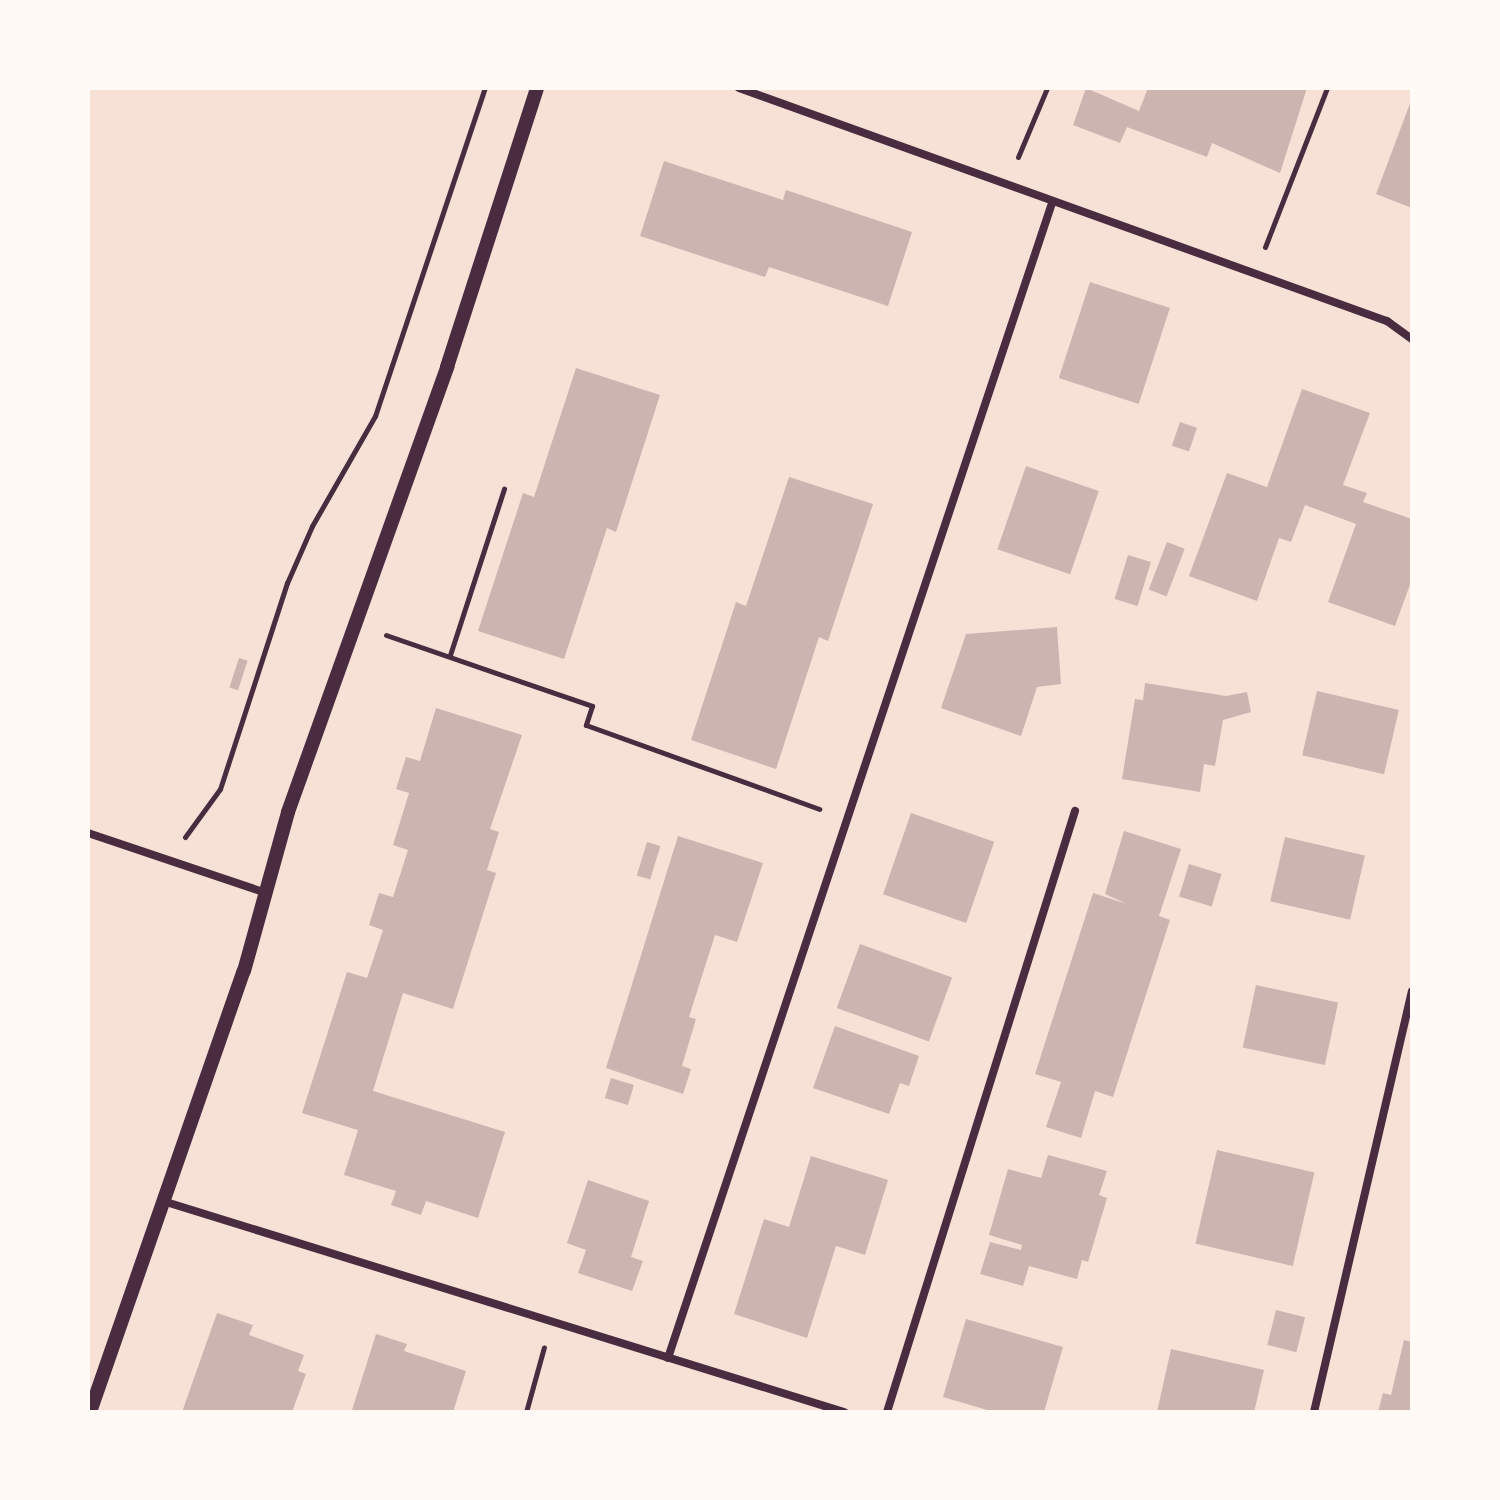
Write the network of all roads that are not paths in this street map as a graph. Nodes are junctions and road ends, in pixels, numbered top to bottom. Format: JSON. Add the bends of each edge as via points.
{"nodes":[{"id":1,"x":537,"y":88,"type":"edge"},
{"id":2,"x":739,"y":88,"type":"edge"},
{"id":3,"x":1052,"y":203,"type":"junction"},
{"id":4,"x":1412,"y":339,"type":"edge"},
{"id":5,"x":1075,"y":811,"type":"dead end"},
{"id":6,"x":88,"y":833,"type":"edge"},
{"id":7,"x":263,"y":892,"type":"junction"},
{"id":8,"x":1412,"y":991,"type":"edge"},
{"id":9,"x":166,"y":1202,"type":"junction"},
{"id":10,"x":668,"y":1358,"type":"junction"},
{"id":11,"x":90,"y":1412,"type":"edge"},
{"id":12,"x":844,"y":1412,"type":"edge"},
{"id":13,"x":887,"y":1412,"type":"edge"},
{"id":14,"x":1314,"y":1412,"type":"edge"}],
"edges":[{"from":1,"to":7,"type":"street","via":[[447,367]]},
{"from":2,"to":3,"type":"street"},
{"from":3,"to":4,"type":"street","via":[[1387,321]]},
{"from":3,"to":10,"type":"street"},
{"from":5,"to":13,"type":"street"},
{"from":6,"to":7,"type":"street"},
{"from":7,"to":9,"type":"street","via":[[244,971]]},
{"from":8,"to":14,"type":"street"},
{"from":9,"to":10,"type":"street"},
{"from":9,"to":11,"type":"street"},
{"from":10,"to":12,"type":"street"}]}
